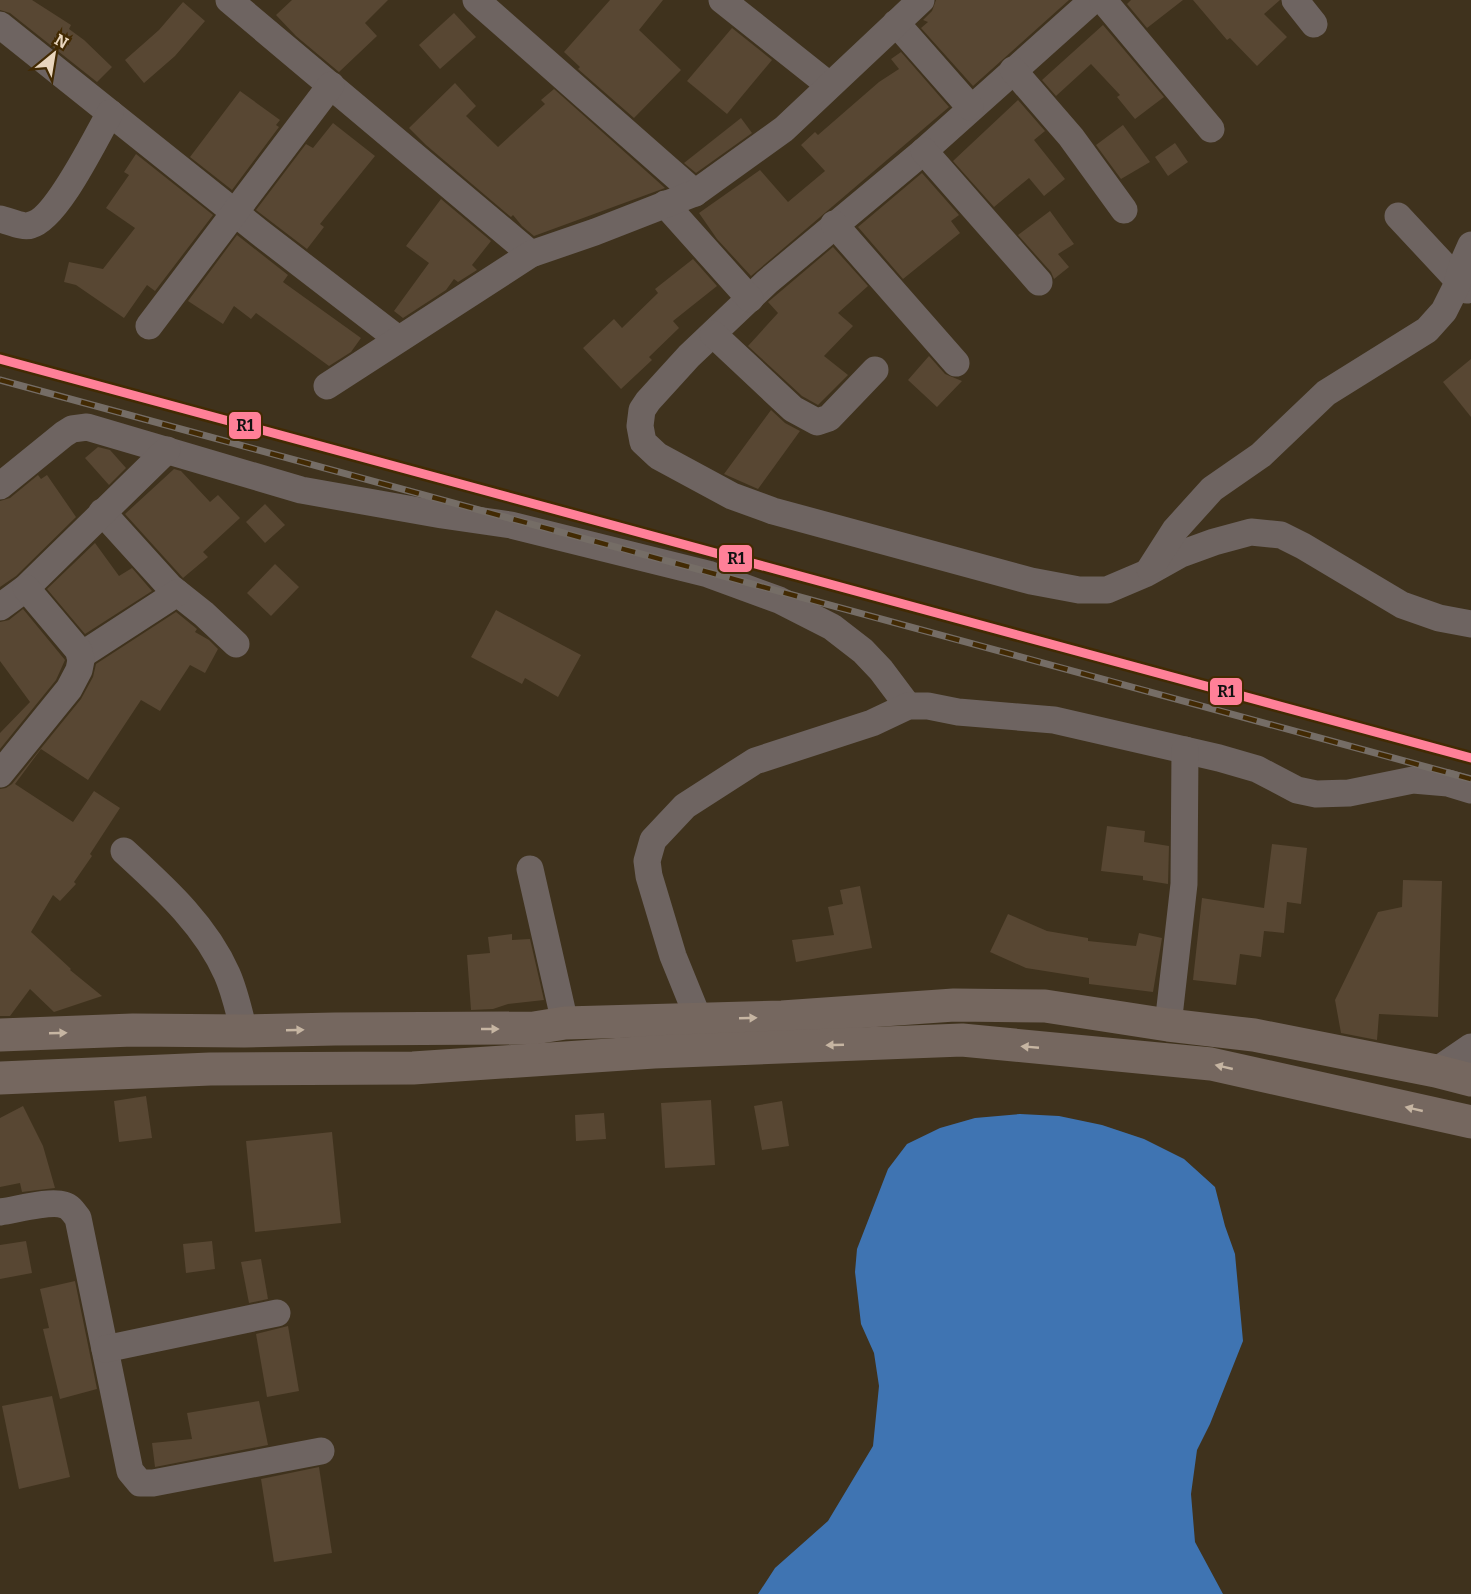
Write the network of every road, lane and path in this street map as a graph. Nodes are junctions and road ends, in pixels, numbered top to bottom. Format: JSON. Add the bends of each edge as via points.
{"nodes":[{"id":1,"x":229,"y":0,"type":"edge"},
{"id":2,"x":476,"y":0,"type":"edge"},
{"id":3,"x":722,"y":0,"type":"edge"},
{"id":4,"x":921,"y":0,"type":"edge"},
{"id":5,"x":1092,"y":0,"type":"edge"},
{"id":6,"x":1103,"y":0,"type":"edge"},
{"id":7,"x":1295,"y":0,"type":"edge"},
{"id":8,"x":896,"y":23,"type":"junction"},
{"id":9,"x":1314,"y":24,"type":"dead end"},
{"id":10,"x":0,"y":25,"type":"edge"},
{"id":11,"x":1013,"y":70,"type":"junction"},
{"id":12,"x":331,"y":85,"type":"junction"},
{"id":13,"x":829,"y":85,"type":"junction"},
{"id":14,"x":970,"y":107,"type":"junction"},
{"id":15,"x":110,"y":113,"type":"junction"},
{"id":16,"x":1211,"y":129,"type":"dead end"},
{"id":17,"x":924,"y":151,"type":"junction"},
{"id":18,"x":695,"y":193,"type":"junction"},
{"id":19,"x":665,"y":204,"type":"junction"},
{"id":20,"x":1124,"y":210,"type":"dead end"},
{"id":21,"x":236,"y":213,"type":"junction"},
{"id":22,"x":1398,"y":216,"type":"dead end"},
{"id":23,"x":0,"y":219,"type":"edge"},
{"id":24,"x":834,"y":224,"type":"junction"},
{"id":25,"x":1471,"y":245,"type":"edge"},
{"id":26,"x":531,"y":254,"type":"junction"},
{"id":27,"x":1039,"y":282,"type":"dead end"},
{"id":28,"x":1465,"y":287,"type":"edge"},
{"id":29,"x":750,"y":299,"type":"junction"},
{"id":30,"x":149,"y":326,"type":"dead end"},
{"id":31,"x":712,"y":334,"type":"junction"},
{"id":32,"x":398,"y":339,"type":"junction"},
{"id":33,"x":956,"y":363,"type":"dead end"},
{"id":34,"x":875,"y":370,"type":"dead end"},
{"id":35,"x":327,"y":386,"type":"dead end"},
{"id":36,"x":167,"y":450,"type":"junction"},
{"id":37,"x":0,"y":486,"type":"edge"},
{"id":38,"x":102,"y":512,"type":"junction"},
{"id":39,"x":1147,"y":573,"type":"junction"},
{"id":40,"x":26,"y":588,"type":"junction"},
{"id":41,"x":177,"y":593,"type":"junction"},
{"id":42,"x":0,"y":607,"type":"edge"},
{"id":43,"x":1471,"y":624,"type":"edge"},
{"id":44,"x":237,"y":644,"type":"dead end"},
{"id":45,"x":80,"y":656,"type":"junction"},
{"id":46,"x":908,"y":706,"type":"junction"},
{"id":47,"x":1185,"y":750,"type":"junction"},
{"id":48,"x":0,"y":774,"type":"edge"},
{"id":49,"x":1471,"y":790,"type":"edge"},
{"id":50,"x":124,"y":851,"type":"dead end"},
{"id":51,"x":530,"y":869,"type":"dead end"},
{"id":52,"x":699,"y":1020,"type":"junction"},
{"id":53,"x":565,"y":1023,"type":"junction"},
{"id":54,"x":1168,"y":1025,"type":"junction"},
{"id":55,"x":244,"y":1031,"type":"junction"},
{"id":56,"x":0,"y":1035,"type":"edge"},
{"id":57,"x":1471,"y":1047,"type":"edge"},
{"id":58,"x":1436,"y":1071,"type":"junction"},
{"id":59,"x":0,"y":1078,"type":"edge"},
{"id":60,"x":1471,"y":1080,"type":"edge"},
{"id":61,"x":1471,"y":1122,"type":"edge"},
{"id":62,"x":0,"y":1212,"type":"edge"},
{"id":63,"x":277,"y":1313,"type":"dead end"},
{"id":64,"x":105,"y":1349,"type":"junction"},
{"id":65,"x":321,"y":1451,"type":"dead end"}],
"edges":[{"from":1,"to":12,"type":"street"},
{"from":2,"to":18,"type":"street"},
{"from":3,"to":13,"type":"street"},
{"from":4,"to":8,"type":"street"},
{"from":5,"to":11,"type":"street"},
{"from":6,"to":16,"type":"street"},
{"from":7,"to":9,"type":"street"},
{"from":8,"to":13,"type":"street"},
{"from":8,"to":14,"type":"street"},
{"from":10,"to":15,"type":"street"},
{"from":11,"to":14,"type":"street"},
{"from":11,"to":20,"type":"street","via":[[1071,136]]},
{"from":12,"to":21,"type":"street"},
{"from":12,"to":26,"type":"street"},
{"from":13,"to":18,"type":"street","via":[[784,129]]},
{"from":14,"to":17,"type":"street"},
{"from":15,"to":21,"type":"street"},
{"from":15,"to":23,"type":"street","via":[[60,200],[43,220],[30,226]]},
{"from":17,"to":24,"type":"street"},
{"from":17,"to":27,"type":"street"},
{"from":18,"to":19,"type":"street"},
{"from":19,"to":26,"type":"street"},
{"from":19,"to":29,"type":"street"},
{"from":21,"to":30,"type":"street"},
{"from":21,"to":32,"type":"street"},
{"from":22,"to":28,"type":"street"},
{"from":24,"to":29,"type":"street"},
{"from":24,"to":33,"type":"street"},
{"from":25,"to":28,"type":"street","via":[[1463,263]]},
{"from":26,"to":32,"type":"street"},
{"from":28,"to":39,"type":"street","via":[[1427,330],[1326,393],[1261,455],[1212,489],[1175,530]]},
{"from":29,"to":31,"type":"street"},
{"from":31,"to":34,"type":"street","via":[[793,409],[817,422],[829,418]]},
{"from":31,"to":39,"type":"street","via":[[642,410],[643,442],[658,456],[688,473],[732,496],[773,511],[1031,581],[1078,590],[1107,590]]},
{"from":32,"to":35,"type":"street"},
{"from":36,"to":37,"type":"street","via":[[87,427],[72,429]]},
{"from":36,"to":38,"type":"street"},
{"from":36,"to":46,"type":"street","via":[[301,490],[512,525],[708,574],[779,600],[832,627],[863,651]]},
{"from":38,"to":40,"type":"street"},
{"from":38,"to":41,"type":"street"},
{"from":39,"to":43,"type":"street","via":[[1214,542],[1251,532],[1281,535],[1402,605]]},
{"from":40,"to":42,"type":"street"},
{"from":40,"to":45,"type":"street"},
{"from":41,"to":44,"type":"street"},
{"from":41,"to":45,"type":"street"},
{"from":45,"to":48,"type":"street","via":[[80,670],[69,688]]},
{"from":46,"to":47,"type":"street","via":[[1054,720]]},
{"from":46,"to":52,"type":"street","via":[[872,723],[755,761],[685,806],[653,840],[647,861],[649,876],[673,956]]},
{"from":47,"to":49,"type":"street","via":[[1257,769],[1297,790],[1316,794],[1349,793],[1413,780]]},
{"from":47,"to":54,"type":"street","via":[[1184,884]]},
{"from":50,"to":55,"type":"street","via":[[188,914],[209,942],[227,972]]},
{"from":51,"to":53,"type":"street"},
{"from":52,"to":53,"type":"highway"},
{"from":52,"to":54,"type":"highway","one_way":true,"via":[[954,1005],[1034,1005]]},
{"from":55,"to":53,"type":"highway","one_way":true,"via":[[534,1029]]},
{"from":54,"to":58,"type":"highway","via":[[1254,1035]]},
{"from":56,"to":55,"type":"highway","one_way":true},
{"from":57,"to":58,"type":"street"},
{"from":58,"to":60,"type":"highway"},
{"from":61,"to":59,"type":"highway","one_way":true,"via":[[1211,1064],[962,1040],[654,1052],[413,1068],[210,1069]]},
{"from":62,"to":64,"type":"street","via":[[53,1204],[72,1209],[78,1218]]},
{"from":63,"to":64,"type":"street"},
{"from":64,"to":65,"type":"street","via":[[130,1471],[140,1483]]}]}
